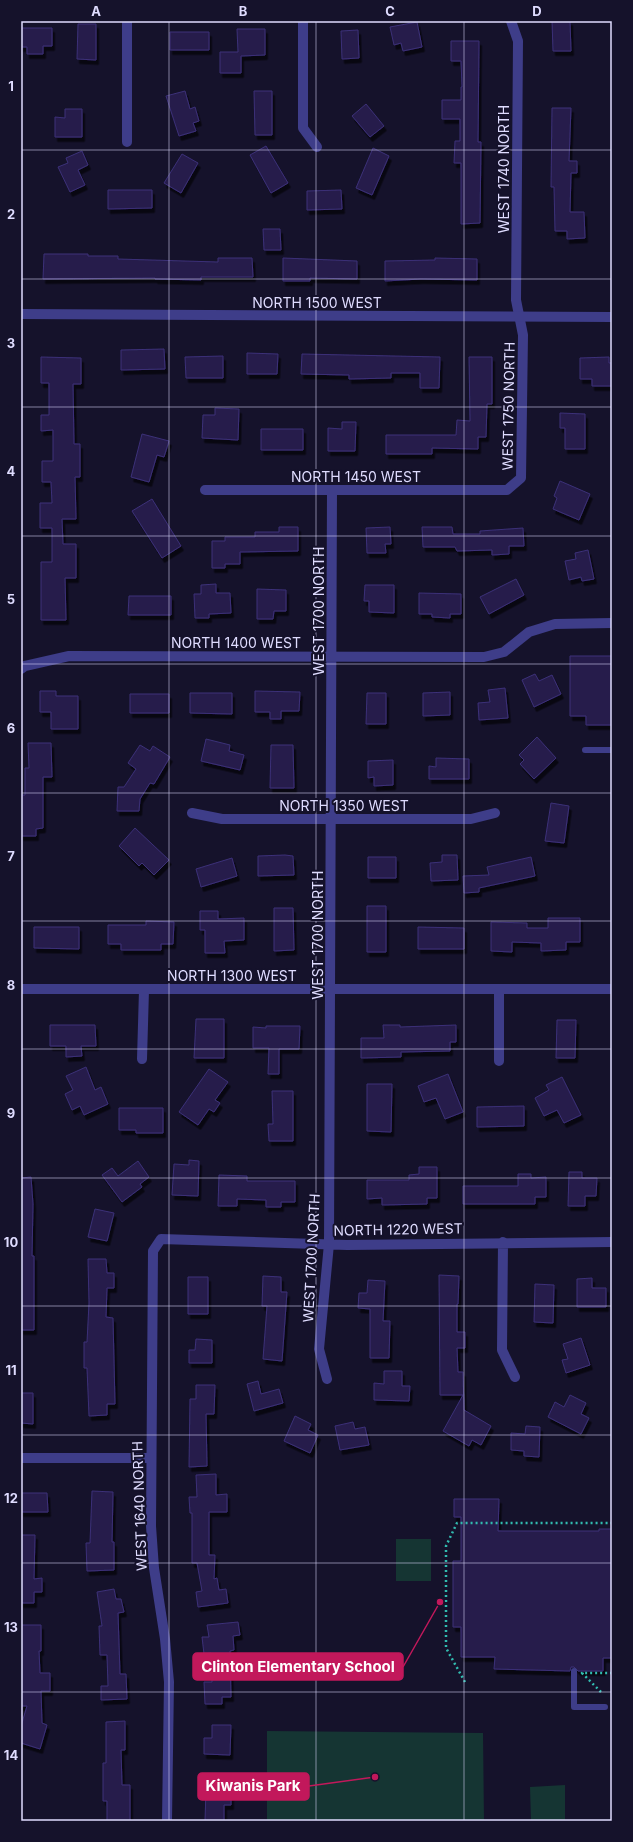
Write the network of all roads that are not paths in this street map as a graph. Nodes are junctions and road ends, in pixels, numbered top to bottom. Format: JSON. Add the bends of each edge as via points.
{"nodes":[{"id":1,"x":127,"y":21,"type":"edge"},
{"id":2,"x":303,"y":21,"type":"edge"},
{"id":3,"x":511,"y":21,"type":"edge"},
{"id":4,"x":127,"y":142,"type":"dead end"},
{"id":5,"x":318,"y":147,"type":"dead end"},
{"id":6,"x":21,"y":314,"type":"edge"},
{"id":7,"x":520,"y":317,"type":"junction"},
{"id":8,"x":612,"y":317,"type":"edge"},
{"id":9,"x":205,"y":490,"type":"dead end"},
{"id":10,"x":332,"y":490,"type":"junction"},
{"id":11,"x":507,"y":490,"type":"joint"},
{"id":12,"x":612,"y":623,"type":"edge"},
{"id":13,"x":332,"y":656,"type":"junction"},
{"id":14,"x":21,"y":669,"type":"edge"},
{"id":15,"x":585,"y":750,"type":"dead end"},
{"id":16,"x":612,"y":750,"type":"edge"},
{"id":17,"x":192,"y":813,"type":"dead end"},
{"id":18,"x":495,"y":813,"type":"dead end"},
{"id":19,"x":331,"y":819,"type":"junction"},
{"id":20,"x":21,"y":989,"type":"edge"},
{"id":21,"x":330,"y":989,"type":"junction"},
{"id":22,"x":499,"y":989,"type":"junction"},
{"id":23,"x":612,"y":989,"type":"edge"},
{"id":24,"x":144,"y":990,"type":"junction"},
{"id":25,"x":142,"y":1059,"type":"dead end"},
{"id":26,"x":499,"y":1061,"type":"dead end"},
{"id":27,"x":161,"y":1239,"type":"joint"},
{"id":28,"x":503,"y":1242,"type":"junction"},
{"id":29,"x":612,"y":1242,"type":"edge"},
{"id":30,"x":329,"y":1244,"type":"junction"},
{"id":31,"x":515,"y":1377,"type":"dead end"},
{"id":32,"x":327,"y":1379,"type":"dead end"},
{"id":33,"x":21,"y":1458,"type":"edge"},
{"id":34,"x":151,"y":1458,"type":"junction"},
{"id":35,"x":574,"y":1671,"type":"dead end"},
{"id":36,"x":605,"y":1707,"type":"dead end"},
{"id":37,"x":167,"y":1821,"type":"edge"}],
"edges":[{"from":1,"to":4,"type":"street"},
{"from":2,"to":5,"type":"street","via":[[303,128]]},
{"from":3,"to":7,"type":"street","name":"WEST 1740 NORTH","via":[[518,41],[516,300]]},
{"from":6,"to":7,"type":"street","name":"NORTH 1500 WEST"},
{"from":7,"to":8,"type":"street","name":"NORTH 1500 WEST"},
{"from":7,"to":11,"type":"street","name":"WEST 1750 NORTH","via":[[523,335],[521,478]]},
{"from":9,"to":10,"type":"street","name":"NORTH 1450 WEST"},
{"from":10,"to":11,"type":"street","name":"NORTH 1450 WEST"},
{"from":10,"to":13,"type":"street","name":"WEST 1700 NORTH"},
{"from":12,"to":13,"type":"street","name":"NORTH 1400 WEST","via":[[555,624],[529,632],[504,652],[484,656]]},
{"from":13,"to":14,"type":"street","name":"NORTH 1400 WEST","via":[[69,656]]},
{"from":13,"to":19,"type":"street","name":"WEST 1700 NORTH"},
{"from":15,"to":16,"type":"lane"},
{"from":17,"to":19,"type":"street","name":"NORTH 1350 WEST","via":[[222,819]]},
{"from":18,"to":19,"type":"street","name":"NORTH 1350 WEST","via":[[471,819]]},
{"from":19,"to":21,"type":"street","name":"WEST 1700 NORTH"},
{"from":20,"to":24,"type":"street","name":"NORTH 1300 WEST"},
{"from":21,"to":22,"type":"street","name":"NORTH 1300 WEST"},
{"from":21,"to":24,"type":"street","name":"NORTH 1300 WEST"},
{"from":21,"to":30,"type":"street","name":"WEST 1700 NORTH"},
{"from":22,"to":23,"type":"street","name":"NORTH 1300 WEST"},
{"from":22,"to":26,"type":"street"},
{"from":24,"to":25,"type":"street"},
{"from":27,"to":30,"type":"street","name":"NORTH 1220 WEST"},
{"from":27,"to":34,"type":"street","name":"WEST 1640 NORTH","via":[[153,1251]]},
{"from":28,"to":29,"type":"street","name":"NORTH 1220 WEST"},
{"from":28,"to":30,"type":"street","name":"NORTH 1220 WEST"},
{"from":28,"to":31,"type":"street","via":[[502,1350]]},
{"from":30,"to":32,"type":"street","name":"WEST 1700 NORTH","via":[[319,1349]]},
{"from":33,"to":34,"type":"street"},
{"from":34,"to":37,"type":"street","name":"WEST 1640 NORTH","via":[[154,1568],[169,1682]]},
{"from":35,"to":36,"type":"lane","via":[[574,1707]]}]}
